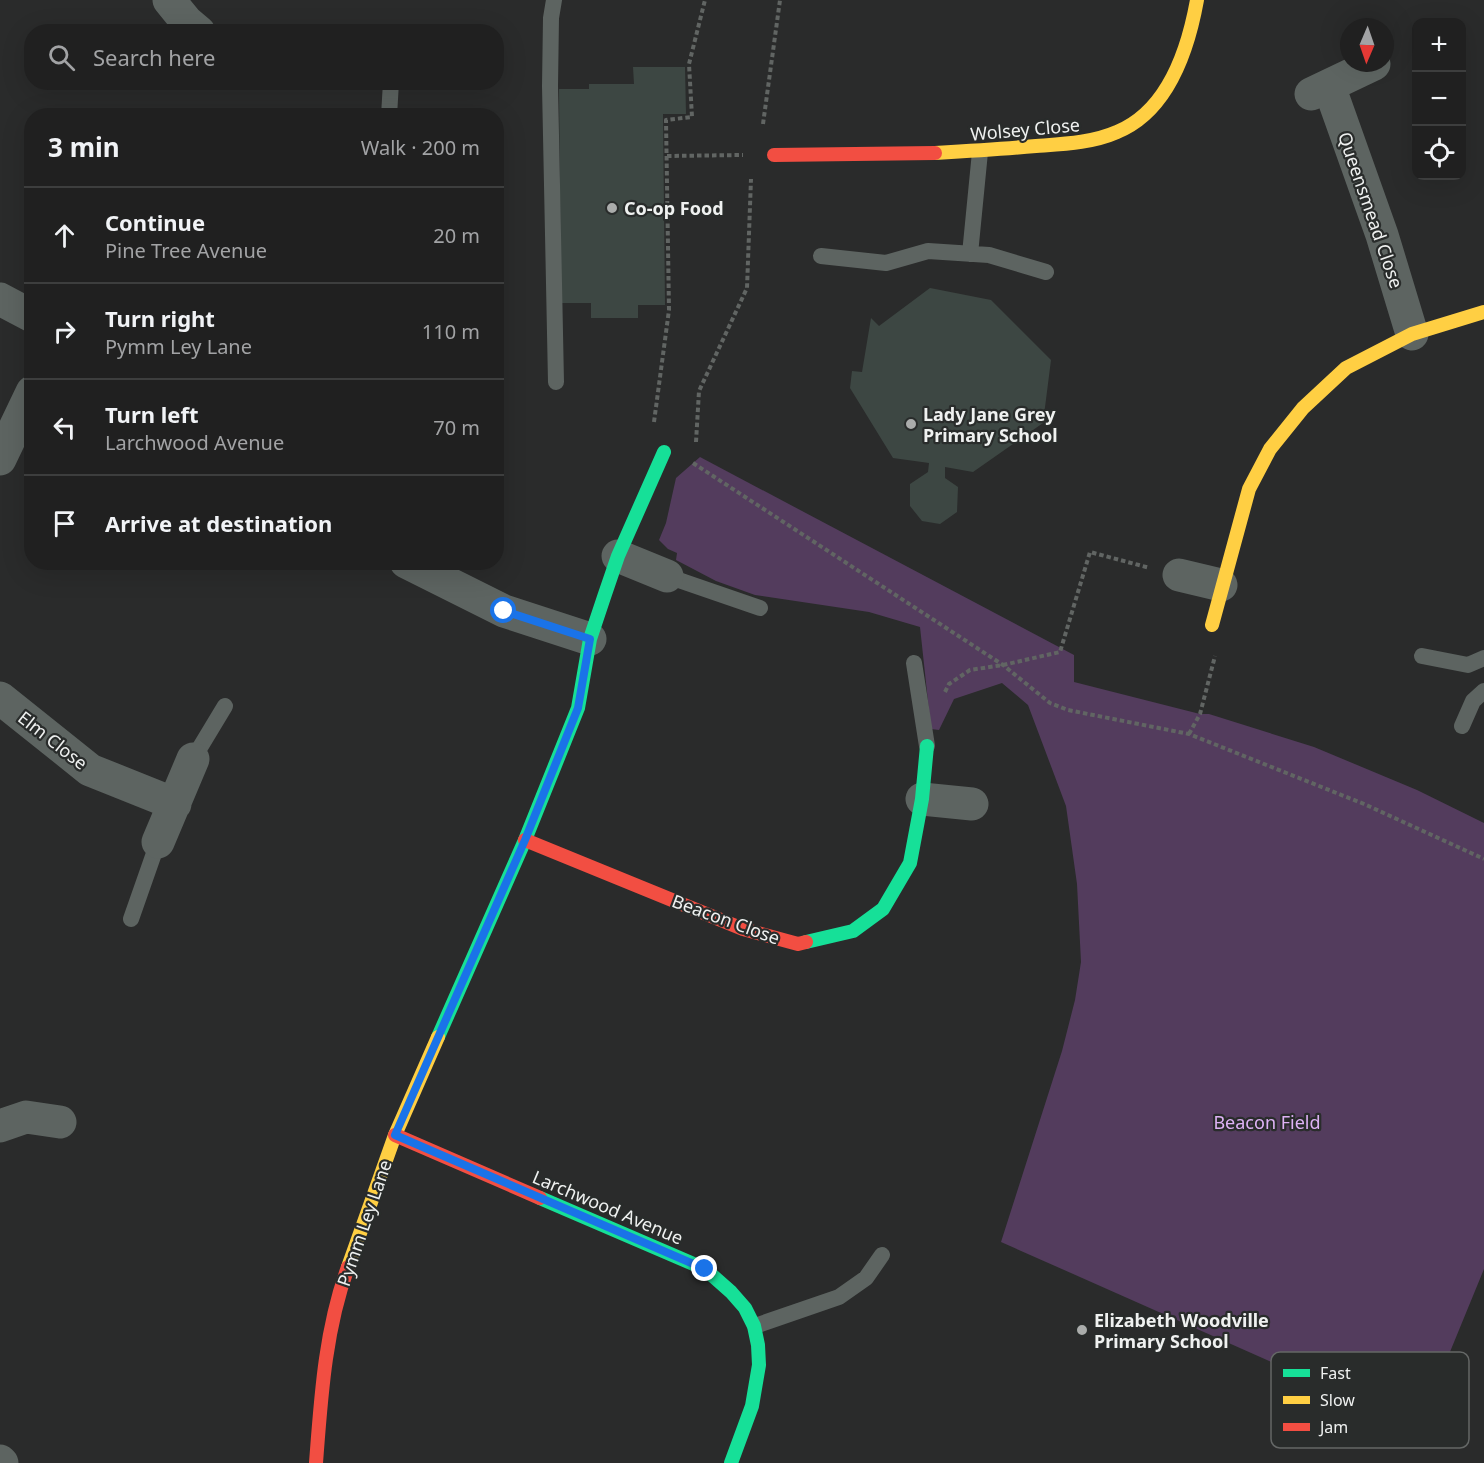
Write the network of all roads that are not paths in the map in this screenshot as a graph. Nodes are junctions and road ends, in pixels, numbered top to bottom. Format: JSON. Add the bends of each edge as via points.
{"nodes":[{"id":1,"x":169,"y":0,"type":"edge"},
{"id":2,"x":554,"y":0,"type":"edge"},
{"id":3,"x":1197,"y":0,"type":"edge"},
{"id":4,"x":190,"y":24,"type":"edge"},
{"id":5,"x":1357,"y":72,"type":"edge"},
{"id":6,"x":391,"y":90,"type":"edge"},
{"id":7,"x":389,"y":108,"type":"edge"},
{"id":8,"x":980,"y":152,"type":"junction"},
{"id":9,"x":774,"y":155,"type":"road end"},
{"id":10,"x":970,"y":254,"type":"junction"},
{"id":11,"x":821,"y":256,"type":"dead end"},
{"id":12,"x":1046,"y":272,"type":"dead end"},
{"id":13,"x":0,"y":299,"type":"edge"},
{"id":14,"x":24,"y":312,"type":"edge"},
{"id":15,"x":1484,"y":312,"type":"edge"},
{"id":16,"x":1412,"y":334,"type":"junction"},
{"id":17,"x":556,"y":382,"type":"dead end"},
{"id":18,"x":24,"y":409,"type":"edge"},
{"id":19,"x":664,"y":452,"type":"road end"},
{"id":20,"x":0,"y":459,"type":"edge"},
{"id":21,"x":618,"y":556,"type":"junction"},
{"id":22,"x":422,"y":570,"type":"edge"},
{"id":23,"x":1179,"y":575,"type":"road end"},
{"id":24,"x":667,"y":576,"type":"joint"},
{"id":25,"x":1221,"y":585,"type":"junction"},
{"id":26,"x":760,"y":608,"type":"dead end"},
{"id":27,"x":1212,"y":625,"type":"road end"},
{"id":28,"x":590,"y":639,"type":"junction"},
{"id":29,"x":1422,"y":656,"type":"dead end"},
{"id":30,"x":1484,"y":658,"type":"edge"},
{"id":31,"x":915,"y":663,"type":"dead end"},
{"id":32,"x":1484,"y":692,"type":"edge"},
{"id":33,"x":0,"y":698,"type":"edge"},
{"id":34,"x":225,"y":706,"type":"dead end"},
{"id":35,"x":1462,"y":726,"type":"dead end"},
{"id":36,"x":927,"y":746,"type":"joint"},
{"id":37,"x":193,"y":759,"type":"joint"},
{"id":38,"x":922,"y":799,"type":"junction"},
{"id":39,"x":175,"y":804,"type":"junction"},
{"id":40,"x":972,"y":804,"type":"dead end"},
{"id":41,"x":525,"y":840,"type":"junction"},
{"id":42,"x":159,"y":842,"type":"joint"},
{"id":43,"x":131,"y":919,"type":"dead end"},
{"id":44,"x":60,"y":1122,"type":"dead end"},
{"id":45,"x":0,"y":1126,"type":"edge"},
{"id":46,"x":395,"y":1135,"type":"junction"},
{"id":47,"x":882,"y":1255,"type":"dead end"},
{"id":48,"x":755,"y":1326,"type":"junction"},
{"id":49,"x":316,"y":1463,"type":"edge"},
{"id":50,"x":731,"y":1463,"type":"edge"}],
"edges":[{"from":1,"to":4,"type":"street"},
{"from":2,"to":17,"type":"lane","via":[[550,86]]},
{"from":3,"to":8,"type":"street","name":"Wolsey Close","via":[[1186,49],[1158,102],[1128,127],[1088,142]]},
{"from":5,"to":16,"type":"street","name":"Queensmead Close","via":[[1319,90],[1382,235]]},
{"from":6,"to":7,"type":"lane"},
{"from":8,"to":9,"type":"street","name":"Wolsey Close"},
{"from":8,"to":10,"type":"lane"},
{"from":10,"to":11,"type":"lane","via":[[928,251],[886,263]]},
{"from":10,"to":12,"type":"lane","via":[[989,255]]},
{"from":13,"to":14,"type":"street"},
{"from":15,"to":16,"type":"street"},
{"from":16,"to":25,"type":"street","via":[[1346,368],[1304,408],[1270,449],[1249,489]]},
{"from":18,"to":20,"type":"street"},
{"from":19,"to":21,"type":"street","name":"Pymm Ley Lane"},
{"from":21,"to":24,"type":"street"},
{"from":21,"to":28,"type":"street","name":"Pymm Ley Lane"},
{"from":22,"to":28,"type":"street","via":[[504,611]]},
{"from":23,"to":25,"type":"street"},
{"from":24,"to":26,"type":"lane"},
{"from":25,"to":27,"type":"street"},
{"from":28,"to":41,"type":"street","name":"Pymm Ley Lane","via":[[578,708]]},
{"from":29,"to":30,"type":"lane","via":[[1468,665]]},
{"from":31,"to":36,"type":"lane"},
{"from":32,"to":35,"type":"lane","via":[[1473,701]]},
{"from":33,"to":39,"type":"street","name":"Elm Close","via":[[90,770]]},
{"from":34,"to":37,"type":"lane"},
{"from":36,"to":38,"type":"street","name":"Beacon Close"},
{"from":37,"to":39,"type":"street"},
{"from":38,"to":40,"type":"street"},
{"from":38,"to":41,"type":"street","name":"Beacon Close","via":[[910,863],[883,909],[853,931],[798,944],[743,929]]},
{"from":39,"to":42,"type":"street"},
{"from":41,"to":46,"type":"street","name":"Pymm Ley Lane"},
{"from":42,"to":43,"type":"lane"},
{"from":44,"to":45,"type":"street","via":[[26,1117]]},
{"from":46,"to":48,"type":"street","name":"Larchwood Avenue","via":[[705,1269],[744,1305]]},
{"from":46,"to":49,"type":"street","name":"Pymm Ley Lane","via":[[342,1283],[322,1379]]},
{"from":47,"to":48,"type":"lane","via":[[866,1278],[839,1297]]},
{"from":48,"to":50,"type":"street","name":"Larchwood Avenue","via":[[759,1357],[753,1406]]}]}
